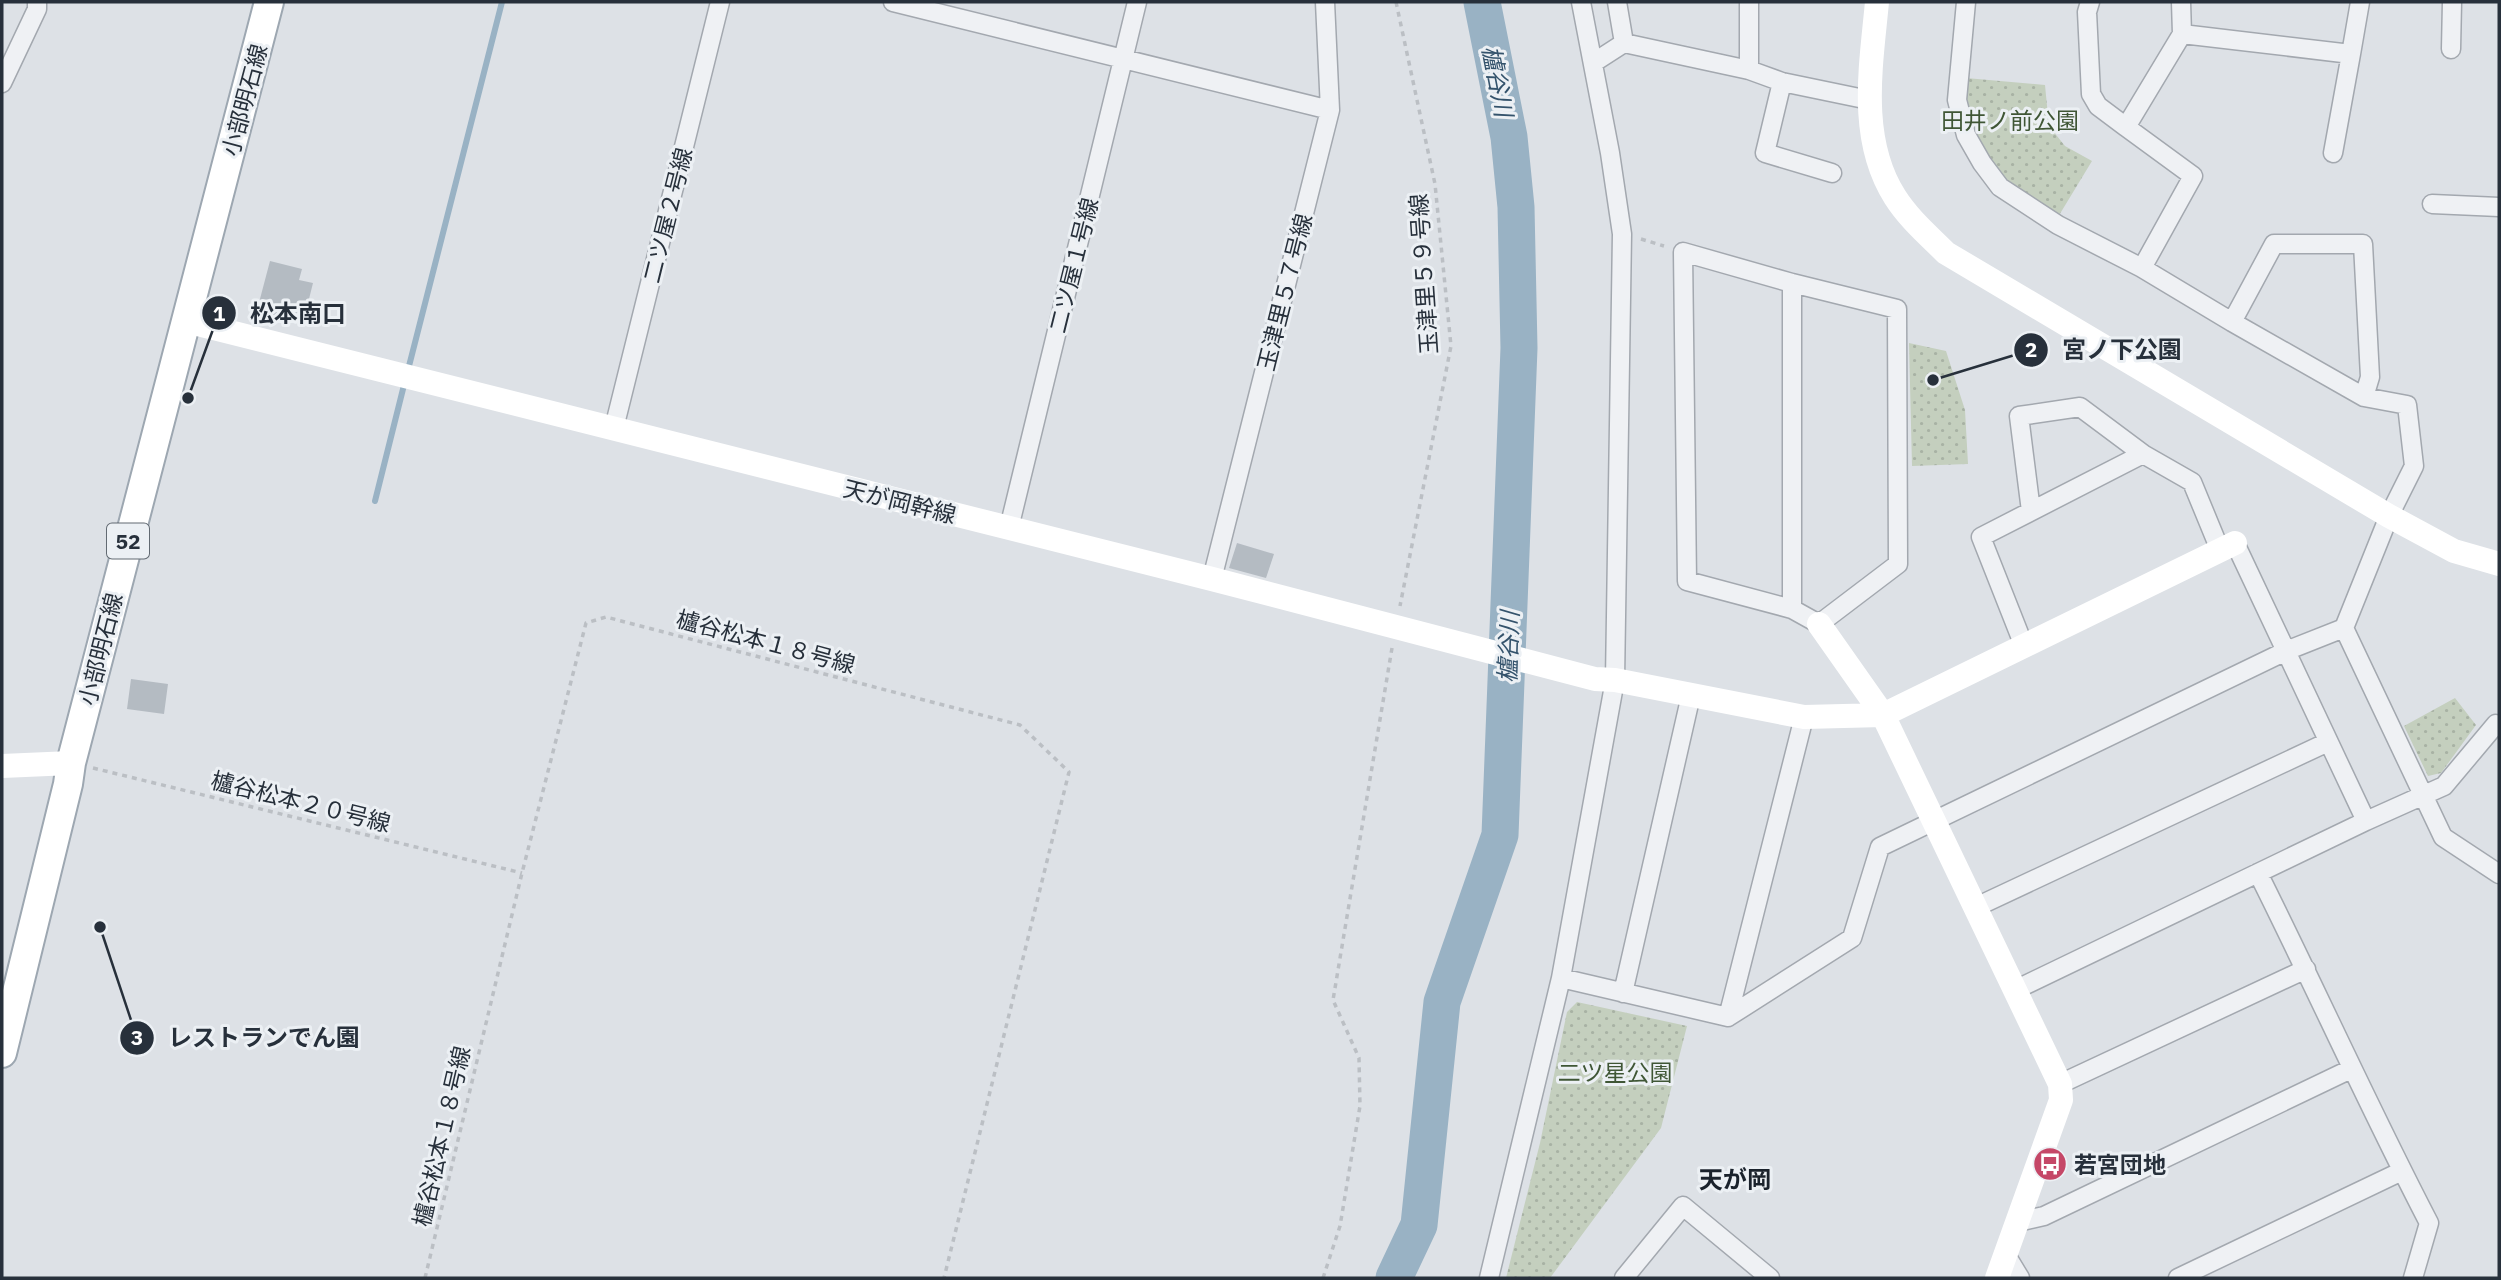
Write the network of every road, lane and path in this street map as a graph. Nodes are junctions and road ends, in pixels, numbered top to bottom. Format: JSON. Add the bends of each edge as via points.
{"nodes":[{"id":1,"x":37,"y":2,"type":"edge"},
{"id":2,"x":269,"y":2,"type":"edge"},
{"id":3,"x":720,"y":2,"type":"edge"},
{"id":4,"x":893,"y":2,"type":"edge"},
{"id":5,"x":1137,"y":2,"type":"edge"},
{"id":6,"x":1325,"y":2,"type":"edge"},
{"id":7,"x":1396,"y":2,"type":"edge"},
{"id":8,"x":1581,"y":2,"type":"edge"},
{"id":9,"x":1617,"y":2,"type":"edge"},
{"id":10,"x":1749,"y":2,"type":"edge"},
{"id":11,"x":1877,"y":2,"type":"edge"},
{"id":12,"x":1966,"y":2,"type":"edge"},
{"id":13,"x":2090,"y":2,"type":"edge"},
{"id":14,"x":2181,"y":2,"type":"edge"},
{"id":15,"x":2360,"y":2,"type":"edge"},
{"id":16,"x":2452,"y":2,"type":"edge"},
{"id":17,"x":2182,"y":34,"type":"junction"},
{"id":18,"x":1625,"y":43,"type":"junction"},
{"id":19,"x":2451,"y":49,"type":"dead end"},
{"id":20,"x":2351,"y":54,"type":"junction"},
{"id":21,"x":1123,"y":60,"type":"junction"},
{"id":22,"x":1593,"y":64,"type":"junction"},
{"id":23,"x":1749,"y":70,"type":"junction"},
{"id":24,"x":1782,"y":82,"type":"junction"},
{"id":25,"x":2,"y":83,"type":"edge"},
{"id":26,"x":1869,"y":100,"type":"junction"},
{"id":27,"x":1330,"y":110,"type":"junction"},
{"id":28,"x":2126,"y":127,"type":"junction"},
{"id":29,"x":2333,"y":153,"type":"dead end"},
{"id":30,"x":1832,"y":173,"type":"dead end"},
{"id":31,"x":2432,"y":204,"type":"dead end"},
{"id":32,"x":2499,"y":207,"type":"edge"},
{"id":33,"x":1622,"y":234,"type":"junction"},
{"id":34,"x":1683,"y":252,"type":"junction"},
{"id":35,"x":2142,"y":268,"type":"junction"},
{"id":36,"x":1792,"y":283,"type":"junction"},
{"id":37,"x":186,"y":321,"type":"junction"},
{"id":38,"x":2232,"y":322,"type":"junction"},
{"id":39,"x":2364,"y":397,"type":"junction"},
{"id":40,"x":614,"y":428,"type":"junction"},
{"id":41,"x":2143,"y":454,"type":"junction"},
{"id":42,"x":2031,"y":511,"type":"junction"},
{"id":43,"x":2389,"y":516,"type":"junction"},
{"id":44,"x":1009,"y":528,"type":"junction"},
{"id":45,"x":2227,"y":547,"type":"junction"},
{"id":46,"x":2499,"y":564,"type":"edge"},
{"id":47,"x":1212,"y":579,"type":"junction"},
{"id":48,"x":1792,"y":609,"type":"junction"},
{"id":49,"x":1819,"y":624,"type":"junction"},
{"id":50,"x":1401,"y":628,"type":"junction"},
{"id":51,"x":2344,"y":628,"type":"junction"},
{"id":52,"x":2024,"y":646,"type":"junction"},
{"id":53,"x":2286,"y":652,"type":"junction"},
{"id":54,"x":1604,"y":679,"type":"junction"},
{"id":55,"x":1691,"y":695,"type":"junction"},
{"id":56,"x":1883,"y":715,"type":"junction"},
{"id":57,"x":1804,"y":717,"type":"junction"},
{"id":58,"x":2499,"y":725,"type":"edge"},
{"id":59,"x":2328,"y":742,"type":"junction"},
{"id":60,"x":71,"y":762,"type":"junction"},
{"id":61,"x":2,"y":766,"type":"edge"},
{"id":62,"x":2425,"y":796,"type":"junction"},
{"id":63,"x":1935,"y":821,"type":"junction"},
{"id":64,"x":2366,"y":821,"type":"junction"},
{"id":65,"x":522,"y":873,"type":"junction"},
{"id":66,"x":2258,"y":873,"type":"junction"},
{"id":67,"x":2499,"y":874,"type":"edge"},
{"id":68,"x":1976,"y":906,"type":"junction"},
{"id":69,"x":2306,"y":969,"type":"junction"},
{"id":70,"x":1561,"y":978,"type":"junction"},
{"id":71,"x":2015,"y":990,"type":"junction"},
{"id":72,"x":1623,"y":993,"type":"junction"},
{"id":73,"x":1728,"y":1017,"type":"junction"},
{"id":74,"x":2,"y":1054,"type":"edge"},
{"id":75,"x":2351,"y":1069,"type":"junction"},
{"id":76,"x":2060,"y":1084,"type":"junction"},
{"id":77,"x":2402,"y":1171,"type":"junction"},
{"id":78,"x":2018,"y":1222,"type":"junction"},
{"id":79,"x":2006,"y":1255,"type":"junction"},
{"id":80,"x":425,"y":1278,"type":"edge"},
{"id":81,"x":944,"y":1278,"type":"edge"},
{"id":82,"x":1323,"y":1278,"type":"edge"},
{"id":83,"x":1489,"y":1278,"type":"edge"},
{"id":84,"x":1624,"y":1278,"type":"edge"},
{"id":85,"x":1769,"y":1278,"type":"edge"},
{"id":86,"x":1997,"y":1278,"type":"edge"},
{"id":87,"x":2020,"y":1278,"type":"edge"},
{"id":88,"x":2178,"y":1278,"type":"edge"},
{"id":89,"x":2413,"y":1278,"type":"edge"}],
"edges":[{"from":1,"to":25,"type":"street"},
{"from":2,"to":37,"type":"main road","name":"小部明石線","number":"52"},
{"from":3,"to":40,"type":"street","name":"二ツ屋２号線"},
{"from":4,"to":21,"type":"street"},
{"from":5,"to":21,"type":"street","name":"二ツ屋１号線"},
{"from":6,"to":27,"type":"street","name":"玉津里５７号線"},
{"from":7,"to":50,"type":"path","name":"玉津里５９号線","via":[[1435,184],[1451,346]]},
{"from":8,"to":22,"type":"street"},
{"from":9,"to":18,"type":"street"},
{"from":10,"to":23,"type":"street"},
{"from":11,"to":26,"type":"street"},
{"from":12,"to":35,"type":"street","via":[[1957,100],[1966,135],[1982,163],[2000,187],[2035,210]]},
{"from":13,"to":28,"type":"street","via":[[2091,94],[2098,106]]},
{"from":14,"to":17,"type":"street"},
{"from":15,"to":20,"type":"street"},
{"from":16,"to":19,"type":"street"},
{"from":17,"to":20,"type":"street"},
{"from":17,"to":28,"type":"street"},
{"from":18,"to":22,"type":"street"},
{"from":18,"to":23,"type":"street"},
{"from":20,"to":29,"type":"street"},
{"from":21,"to":27,"type":"street"},
{"from":21,"to":44,"type":"street","name":"二ツ屋１号線"},
{"from":22,"to":33,"type":"street"},
{"from":23,"to":24,"type":"street"},
{"from":24,"to":26,"type":"street"},
{"from":24,"to":30,"type":"street","via":[[1765,153]]},
{"from":26,"to":43,"type":"street","via":[[1877,154],[1894,195],[1913,221],[1947,253]]},
{"from":27,"to":47,"type":"street","name":"玉津里５７号線"},
{"from":28,"to":35,"type":"street","via":[[2193,176]]},
{"from":31,"to":32,"type":"street"},
{"from":33,"to":34,"type":"path"},
{"from":33,"to":54,"type":"street"},
{"from":34,"to":36,"type":"street"},
{"from":34,"to":48,"type":"street","via":[[1687,581]]},
{"from":35,"to":38,"type":"street"},
{"from":36,"to":48,"type":"street"},
{"from":36,"to":49,"type":"street","via":[[1897,309],[1898,564]]},
{"from":37,"to":40,"type":"street","name":"天が岡幹線"},
{"from":37,"to":60,"type":"main road","name":"小部明石線","number":"52"},
{"from":38,"to":39,"type":"street"},
{"from":38,"to":39,"type":"street","via":[[2274,244],[2363,244],[2370,377]]},
{"from":39,"to":43,"type":"street","via":[[2407,405],[2414,466]]},
{"from":40,"to":44,"type":"street","name":"天が岡幹線"},
{"from":41,"to":42,"type":"street"},
{"from":41,"to":42,"type":"street","via":[[2080,407],[2020,416]]},
{"from":41,"to":45,"type":"street","via":[[2192,482]]},
{"from":42,"to":52,"type":"street","via":[[1981,537]]},
{"from":43,"to":46,"type":"street","via":[[2454,551]]},
{"from":43,"to":51,"type":"street"},
{"from":44,"to":47,"type":"street","name":"天が岡幹線"},
{"from":45,"to":52,"type":"street"},
{"from":45,"to":53,"type":"street"},
{"from":47,"to":50,"type":"street","name":"天が岡幹線"},
{"from":48,"to":49,"type":"street"},
{"from":49,"to":56,"type":"street"},
{"from":50,"to":54,"type":"street","name":"天が岡幹線"},
{"from":50,"to":82,"type":"path","name":"玉津里５９号線","via":[[1333,1000],[1359,1058],[1360,1106],[1340,1226]]},
{"from":51,"to":53,"type":"street"},
{"from":51,"to":62,"type":"street"},
{"from":52,"to":56,"type":"street"},
{"from":53,"to":59,"type":"street"},
{"from":53,"to":63,"type":"street"},
{"from":54,"to":55,"type":"street","name":"天が岡幹線"},
{"from":54,"to":70,"type":"street"},
{"from":55,"to":57,"type":"street","name":"天が岡幹線"},
{"from":55,"to":72,"type":"street"},
{"from":56,"to":57,"type":"street","name":"天が岡幹線"},
{"from":56,"to":63,"type":"street"},
{"from":57,"to":73,"type":"street"},
{"from":58,"to":62,"type":"street","via":[[2444,786]]},
{"from":59,"to":64,"type":"street"},
{"from":59,"to":68,"type":"street"},
{"from":60,"to":61,"type":"street"},
{"from":60,"to":65,"type":"path","name":"櫨谷松本２０号線"},
{"from":60,"to":74,"type":"main road","name":"小部明石線","number":"52"},
{"from":62,"to":64,"type":"street"},
{"from":62,"to":67,"type":"street","via":[[2443,837]]},
{"from":63,"to":68,"type":"street"},
{"from":63,"to":73,"type":"street","via":[[1881,847],[1852,938]]},
{"from":64,"to":66,"type":"street"},
{"from":65,"to":80,"type":"path","name":"櫨谷松本１８号線"},
{"from":65,"to":81,"type":"path","name":"櫨谷松本１８号線","via":[[586,623],[606,617],[1020,725],[1030,734],[1069,772]]},
{"from":66,"to":69,"type":"street"},
{"from":66,"to":71,"type":"street"},
{"from":68,"to":71,"type":"street"},
{"from":69,"to":75,"type":"street"},
{"from":69,"to":76,"type":"street"},
{"from":70,"to":72,"type":"street"},
{"from":70,"to":83,"type":"street"},
{"from":71,"to":76,"type":"street"},
{"from":72,"to":73,"type":"street"},
{"from":75,"to":77,"type":"street"},
{"from":75,"to":78,"type":"street","via":[[2043,1216]]},
{"from":76,"to":78,"type":"street","via":[[2061,1100]]},
{"from":77,"to":88,"type":"street"},
{"from":77,"to":89,"type":"street","via":[[2429,1223]]},
{"from":78,"to":79,"type":"street"},
{"from":79,"to":86,"type":"street"},
{"from":79,"to":87,"type":"street"},
{"from":84,"to":85,"type":"street","via":[[1683,1206]]}]}
